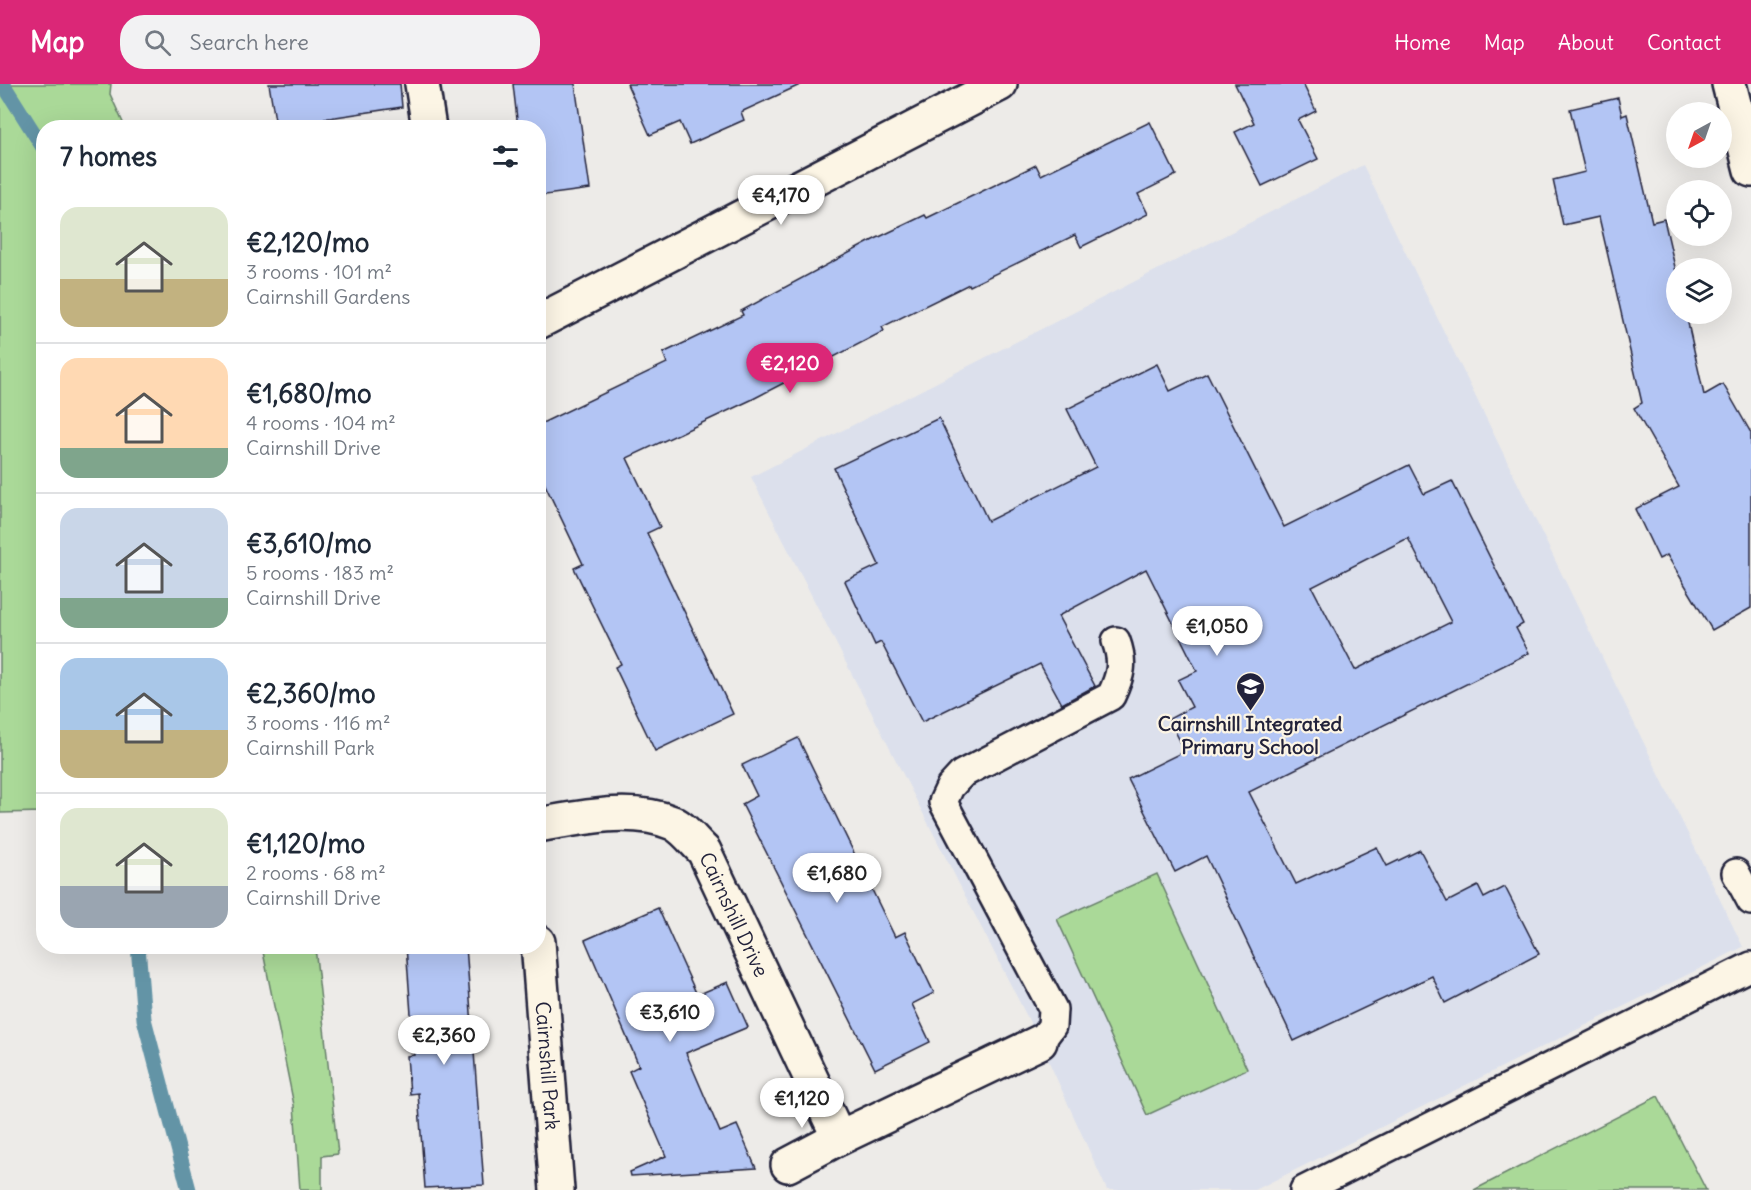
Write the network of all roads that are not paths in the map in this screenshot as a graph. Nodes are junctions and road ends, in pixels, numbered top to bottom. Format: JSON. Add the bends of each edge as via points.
{"nodes":[{"id":1,"x":422,"y":84,"type":"edge"},
{"id":2,"x":1000,"y":84,"type":"edge"},
{"id":3,"x":1729,"y":84,"type":"edge"},
{"id":4,"x":428,"y":120,"type":"edge"},
{"id":5,"x":1751,"y":170,"type":"edge"},
{"id":6,"x":546,"y":318,"type":"edge"},
{"id":7,"x":1116,"y":641,"type":"dead end"},
{"id":8,"x":546,"y":824,"type":"edge"},
{"id":9,"x":1736,"y":873,"type":"dead end"},
{"id":10,"x":1751,"y":902,"type":"edge"},
{"id":11,"x":539,"y":954,"type":"edge"},
{"id":12,"x":1751,"y":966,"type":"edge"},
{"id":13,"x":1040,"y":1042,"type":"joint"},
{"id":14,"x":839,"y":1138,"type":"junction"},
{"id":15,"x":788,"y":1165,"type":"dead end"},
{"id":16,"x":557,"y":1190,"type":"edge"},
{"id":17,"x":1305,"y":1190,"type":"edge"}],
"edges":[{"from":1,"to":4,"type":"street"},
{"from":2,"to":6,"type":"street"},
{"from":3,"to":5,"type":"street"},
{"from":7,"to":13,"type":"lane","via":[[1122,658],[1121,675],[1111,696],[962,774],[943,802],[1053,1009],[1052,1026]]},
{"from":8,"to":14,"type":"street","name":"Cairnshill Drive","via":[[641,815],[674,824],[704,851]]},
{"from":9,"to":10,"type":"lane"},
{"from":11,"to":16,"type":"street","name":"Cairnshill Park"},
{"from":12,"to":17,"type":"lane"},
{"from":13,"to":14,"type":"street"},
{"from":14,"to":15,"type":"street"}]}
